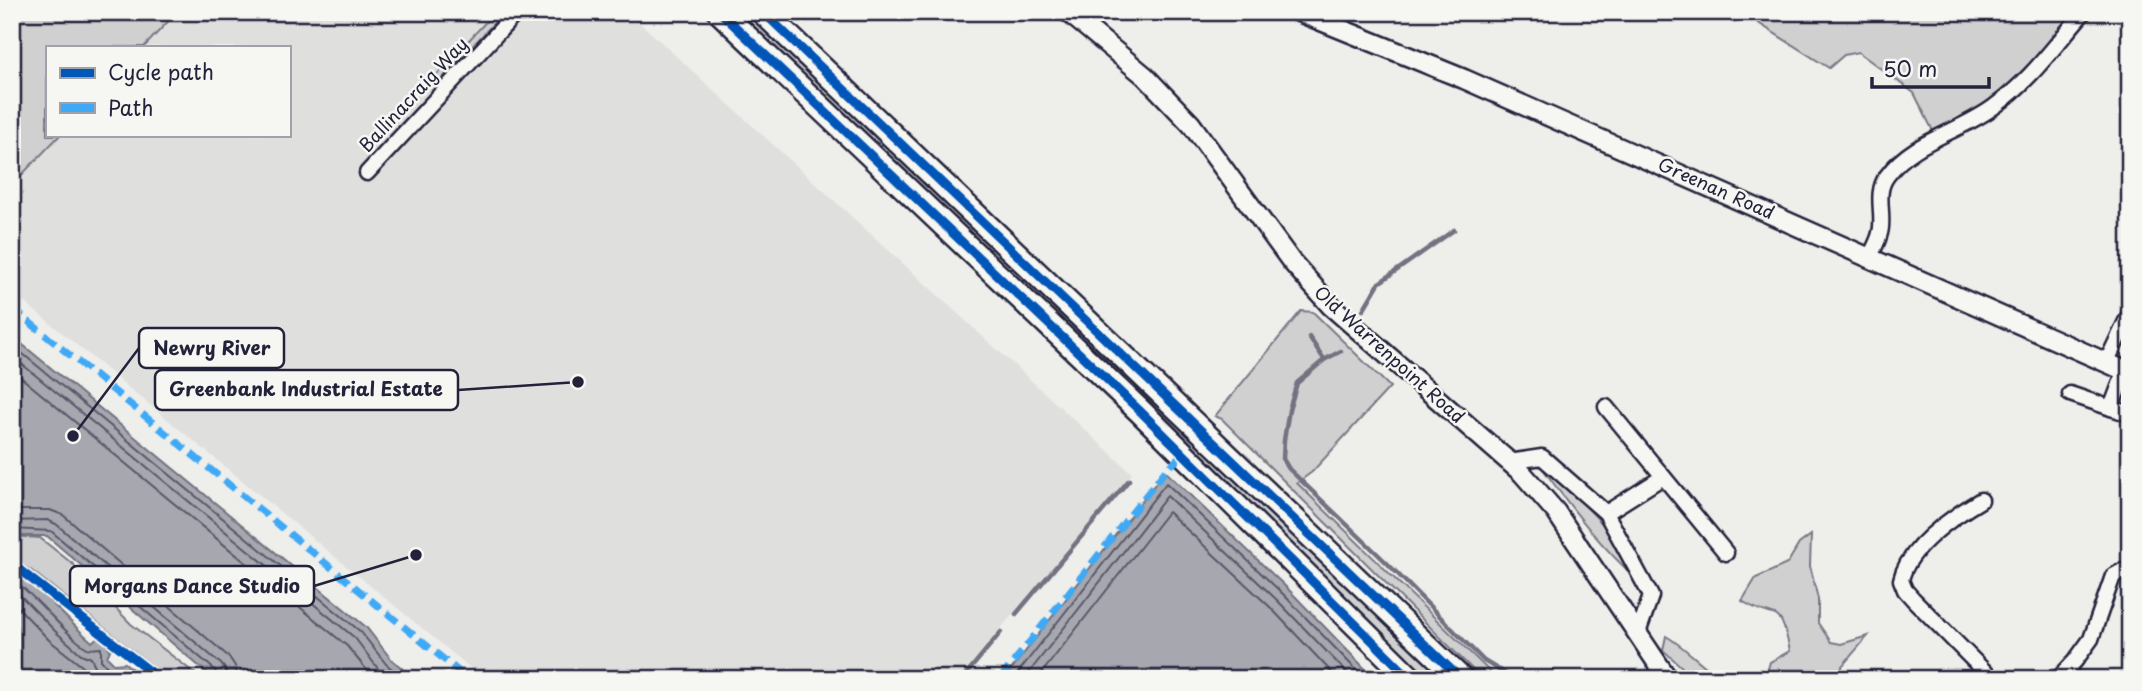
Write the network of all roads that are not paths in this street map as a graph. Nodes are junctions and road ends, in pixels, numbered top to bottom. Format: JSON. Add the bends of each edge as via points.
{"nodes":[{"id":1,"x":517,"y":12,"type":"edge"},
{"id":2,"x":720,"y":12,"type":"edge"},
{"id":3,"x":763,"y":12,"type":"edge"},
{"id":4,"x":1068,"y":12,"type":"edge"},
{"id":5,"x":1299,"y":12,"type":"edge"},
{"id":6,"x":2084,"y":12,"type":"edge"},
{"id":7,"x":367,"y":173,"type":"dead end"},
{"id":8,"x":1869,"y":258,"type":"junction"},
{"id":9,"x":2130,"y":313,"type":"edge"},
{"id":10,"x":2106,"y":363,"type":"junction"},
{"id":11,"x":2127,"y":372,"type":"edge"},
{"id":12,"x":2070,"y":394,"type":"dead end"},
{"id":13,"x":1606,"y":407,"type":"dead end"},
{"id":14,"x":2111,"y":408,"type":"junction"},
{"id":15,"x":2130,"y":414,"type":"edge"},
{"id":16,"x":1509,"y":463,"type":"junction"},
{"id":17,"x":1663,"y":477,"type":"junction"},
{"id":18,"x":1981,"y":499,"type":"dead end"},
{"id":19,"x":1606,"y":513,"type":"junction"},
{"id":20,"x":1726,"y":553,"type":"dead end"},
{"id":21,"x":2130,"y":571,"type":"edge"},
{"id":22,"x":1638,"y":633,"type":"junction"},
{"id":23,"x":1411,"y":679,"type":"edge"},
{"id":24,"x":1461,"y":679,"type":"edge"},
{"id":25,"x":1668,"y":679,"type":"edge"},
{"id":26,"x":1992,"y":679,"type":"edge"},
{"id":27,"x":2058,"y":679,"type":"edge"}],
"edges":[{"from":1,"to":7,"type":"street","name":"Ballinacraig Way"},
{"from":2,"to":23,"type":"highway","via":[[1140,411]]},
{"from":3,"to":24,"type":"highway"},
{"from":4,"to":16,"type":"street","name":"Old Warrenpoint Road","via":[[1145,76],[1191,124],[1291,261],[1331,306]]},
{"from":5,"to":8,"type":"street","name":"Greenan Road","via":[[1464,79]]},
{"from":6,"to":8,"type":"street","via":[[2034,73],[1993,108],[1898,162],[1884,179],[1880,235]]},
{"from":8,"to":10,"type":"street","name":"Greenan Road"},
{"from":9,"to":10,"type":"street"},
{"from":10,"to":11,"type":"street","name":"Greenan Road"},
{"from":11,"to":14,"type":"street"},
{"from":12,"to":14,"type":"street"},
{"from":13,"to":17,"type":"street"},
{"from":14,"to":15,"type":"street"},
{"from":16,"to":19,"type":"street","via":[[1542,457]]},
{"from":16,"to":22,"type":"street","name":"Old Warrenpoint Road","via":[[1556,512]]},
{"from":17,"to":19,"type":"street"},
{"from":17,"to":20,"type":"street"},
{"from":18,"to":26,"type":"street","via":[[1921,546],[1908,561],[1901,580],[1913,599]]},
{"from":19,"to":22,"type":"street","via":[[1651,596]]},
{"from":21,"to":27,"type":"street","via":[[2113,576],[2091,639]]},
{"from":22,"to":25,"type":"street","name":"Old Warrenpoint Road"}]}
